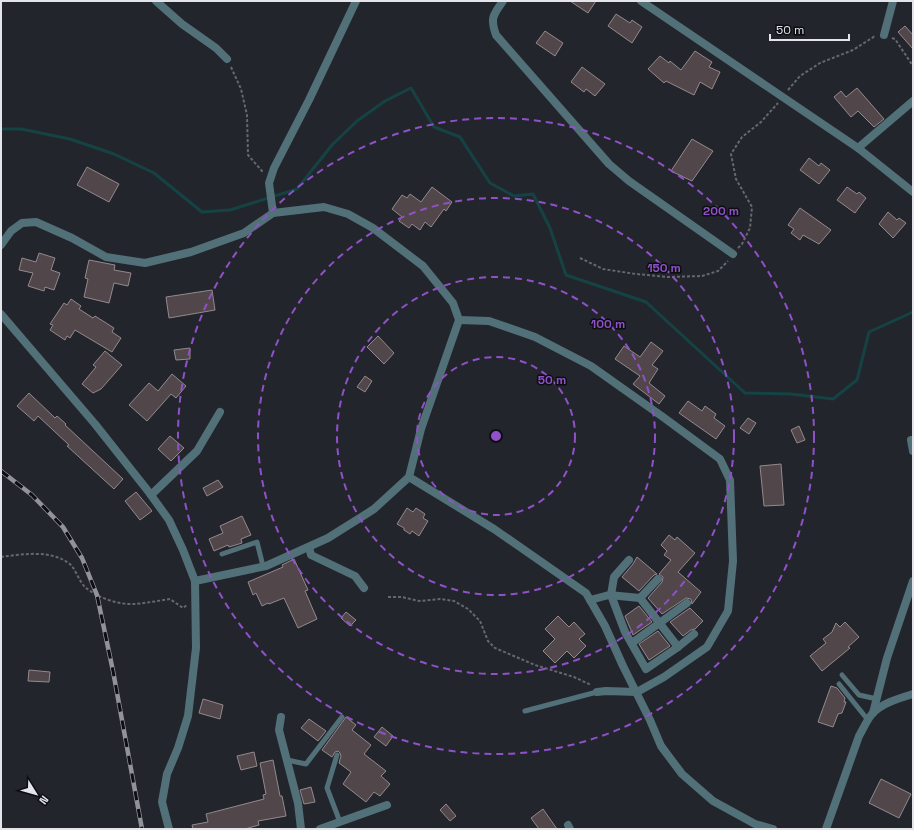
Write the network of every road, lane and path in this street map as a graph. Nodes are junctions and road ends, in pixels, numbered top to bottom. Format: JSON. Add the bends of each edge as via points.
{"nodes":[{"id":1,"x":156,"y":1,"type":"edge"},
{"id":2,"x":356,"y":1,"type":"edge"},
{"id":3,"x":503,"y":1,"type":"edge"},
{"id":4,"x":641,"y":1,"type":"edge"},
{"id":5,"x":892,"y":1,"type":"edge"},
{"id":6,"x":884,"y":35,"type":"junction"},
{"id":7,"x":227,"y":59,"type":"joint"},
{"id":8,"x":913,"y":66,"type":"edge"},
{"id":9,"x":783,"y":97,"type":"junction"},
{"id":10,"x":913,"y":101,"type":"edge"},
{"id":11,"x":858,"y":148,"type":"junction"},
{"id":12,"x":272,"y":173,"type":"junction"},
{"id":13,"x":913,"y":192,"type":"edge"},
{"id":14,"x":273,"y":214,"type":"junction"},
{"id":15,"x":1,"y":245,"type":"edge"},
{"id":16,"x":733,"y":254,"type":"junction"},
{"id":17,"x":580,"y":258,"type":"dead end"},
{"id":18,"x":1,"y":314,"type":"edge"},
{"id":19,"x":459,"y":320,"type":"junction"},
{"id":20,"x":220,"y":412,"type":"dead end"},
{"id":21,"x":911,"y":440,"type":"dead end"},
{"id":22,"x":913,"y":450,"type":"edge"},
{"id":23,"x":409,"y":477,"type":"junction"},
{"id":24,"x":152,"y":495,"type":"junction"},
{"id":25,"x":309,"y":547,"type":"junction"},
{"id":26,"x":222,"y":554,"type":"dead end"},
{"id":27,"x":1,"y":557,"type":"edge"},
{"id":28,"x":629,"y":560,"type":"dead end"},
{"id":29,"x":263,"y":566,"type":"junction"},
{"id":30,"x":658,"y":579,"type":"dead end"},
{"id":31,"x":195,"y":581,"type":"junction"},
{"id":32,"x":912,"y":586,"type":"edge"},
{"id":33,"x":364,"y":588,"type":"dead end"},
{"id":34,"x":611,"y":595,"type":"junction"},
{"id":35,"x":388,"y":597,"type":"dead end"},
{"id":36,"x":640,"y":598,"type":"junction"},
{"id":37,"x":195,"y":600,"type":"junction"},
{"id":38,"x":590,"y":600,"type":"junction"},
{"id":39,"x":687,"y":603,"type":"dead end"},
{"id":40,"x":659,"y":623,"type":"junction"},
{"id":41,"x":694,"y":634,"type":"dead end"},
{"id":42,"x":632,"y":643,"type":"junction"},
{"id":43,"x":678,"y":647,"type":"junction"},
{"id":44,"x":842,"y":675,"type":"dead end"},
{"id":45,"x":839,"y":684,"type":"dead end"},
{"id":46,"x":597,"y":692,"type":"junction"},
{"id":47,"x":637,"y":692,"type":"junction"},
{"id":48,"x":913,"y":694,"type":"edge"},
{"id":49,"x":877,"y":699,"type":"junction"},
{"id":50,"x":525,"y":711,"type":"dead end"},
{"id":51,"x":281,"y":717,"type":"dead end"},
{"id":52,"x":342,"y":717,"type":"dead end"},
{"id":53,"x":870,"y":717,"type":"junction"},
{"id":54,"x":337,"y":755,"type":"dead end"},
{"id":55,"x":287,"y":760,"type":"junction"},
{"id":56,"x":386,"y":805,"type":"dead end"},
{"id":57,"x":340,"y":822,"type":"junction"},
{"id":58,"x":169,"y":829,"type":"edge"},
{"id":59,"x":301,"y":829,"type":"edge"},
{"id":60,"x":320,"y":829,"type":"edge"},
{"id":61,"x":773,"y":829,"type":"edge"},
{"id":62,"x":826,"y":829,"type":"edge"}],
"edges":[{"from":1,"to":7,"type":"street"},
{"from":2,"to":12,"type":"street"},
{"from":3,"to":16,"type":"street","via":[[493,18],[496,35],[609,164],[629,181]]},
{"from":4,"to":9,"type":"street"},
{"from":5,"to":6,"type":"street"},
{"from":6,"to":8,"type":"path","via":[[895,39]]},
{"from":6,"to":9,"type":"path","via":[[879,34],[853,50],[820,63],[800,76]]},
{"from":7,"to":12,"type":"path","via":[[241,89],[247,115],[248,155],[262,171]]},
{"from":9,"to":11,"type":"street"},
{"from":9,"to":16,"type":"path","via":[[772,112],[742,137],[732,154],[736,179],[752,207],[750,228],[742,244]]},
{"from":10,"to":11,"type":"street"},
{"from":11,"to":13,"type":"street"},
{"from":12,"to":14,"type":"street","via":[[269,183]]},
{"from":14,"to":15,"type":"street","via":[[244,233],[191,252],[145,264],[106,257],[36,222],[22,223],[11,231]]},
{"from":14,"to":19,"type":"street","via":[[324,207],[348,214],[373,228],[423,266],[453,303]]},
{"from":16,"to":17,"type":"path","via":[[718,271],[702,276],[668,277],[603,269]]},
{"from":18,"to":24,"type":"street"},
{"from":19,"to":23,"type":"street","via":[[421,429]]},
{"from":19,"to":47,"type":"street","via":[[489,321],[535,337],[591,366],[720,459],[730,480],[733,561],[728,611],[707,647]]},
{"from":20,"to":24,"type":"street","via":[[197,451]]},
{"from":21,"to":22,"type":"street"},
{"from":23,"to":25,"type":"street","via":[[374,509]]},
{"from":23,"to":38,"type":"street","via":[[507,538],[586,593]]},
{"from":24,"to":31,"type":"street","via":[[169,520]]},
{"from":25,"to":29,"type":"street"},
{"from":25,"to":33,"type":"street","via":[[311,555],[355,576]]},
{"from":26,"to":29,"type":"lane","via":[[257,542]]},
{"from":27,"to":37,"type":"path","via":[[46,554],[68,562],[84,586],[97,595],[117,601],[132,604],[170,599],[183,608]]},
{"from":28,"to":34,"type":"street","via":[[614,577]]},
{"from":29,"to":31,"type":"street"},
{"from":30,"to":36,"type":"street"},
{"from":31,"to":37,"type":"street"},
{"from":32,"to":49,"type":"street","via":[[887,658]]},
{"from":34,"to":36,"type":"street"},
{"from":34,"to":38,"type":"street"},
{"from":34,"to":42,"type":"street","via":[[625,632]]},
{"from":35,"to":46,"type":"path","via":[[419,601],[454,601],[468,609],[480,621],[488,641],[495,648],[535,665],[590,683]]},
{"from":36,"to":40,"type":"street"},
{"from":37,"to":58,"type":"street","via":[[196,648],[188,716],[167,774],[162,802]]},
{"from":38,"to":47,"type":"street"},
{"from":39,"to":40,"type":"street"},
{"from":40,"to":42,"type":"street"},
{"from":40,"to":43,"type":"street"},
{"from":41,"to":43,"type":"street"},
{"from":42,"to":43,"type":"street","via":[[646,669]]},
{"from":44,"to":49,"type":"lane","via":[[859,695]]},
{"from":45,"to":53,"type":"lane"},
{"from":46,"to":47,"type":"street"},
{"from":46,"to":50,"type":"lane"},
{"from":47,"to":61,"type":"street","via":[[661,746],[682,774],[713,801],[755,824]]},
{"from":48,"to":53,"type":"street","via":[[890,703]]},
{"from":49,"to":53,"type":"street"},
{"from":51,"to":55,"type":"street","via":[[279,730]]},
{"from":52,"to":55,"type":"lane","via":[[306,764]]},
{"from":53,"to":62,"type":"street","via":[[859,736]]},
{"from":54,"to":57,"type":"lane","via":[[327,788]]},
{"from":55,"to":59,"type":"street","via":[[298,803]]},
{"from":56,"to":57,"type":"street"},
{"from":57,"to":60,"type":"street"}]}
